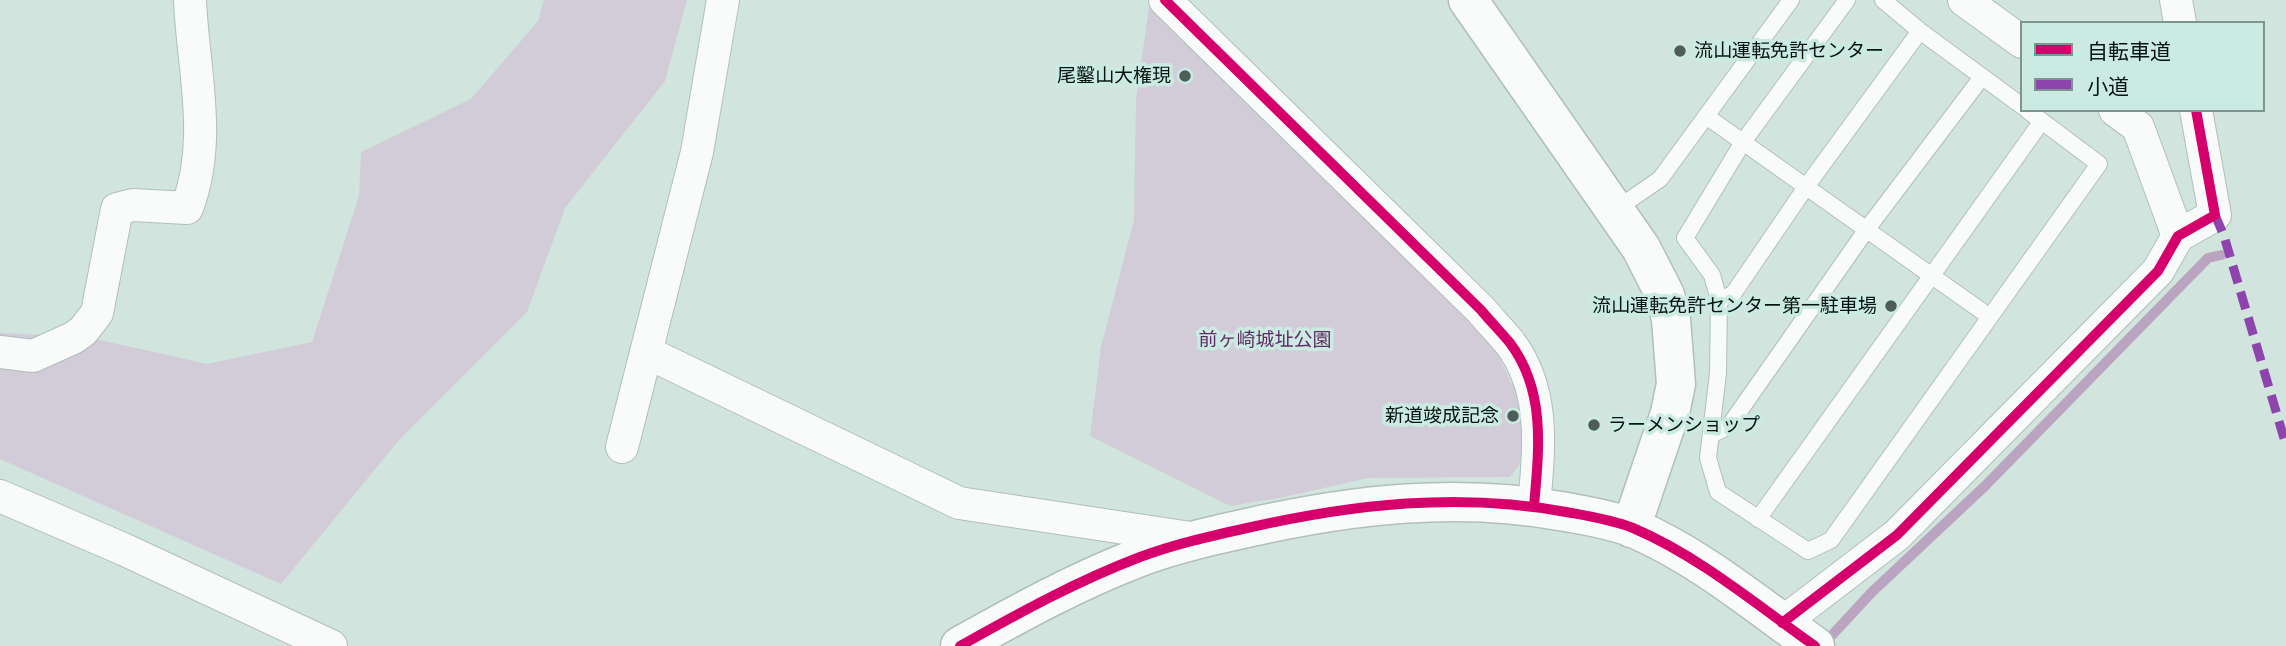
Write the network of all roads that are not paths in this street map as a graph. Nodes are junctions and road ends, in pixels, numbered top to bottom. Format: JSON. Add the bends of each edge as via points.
{"nodes":[{"id":1,"x":190,"y":0,"type":"edge"},
{"id":2,"x":723,"y":0,"type":"edge"},
{"id":3,"x":1165,"y":0,"type":"edge"},
{"id":4,"x":1468,"y":0,"type":"edge"},
{"id":5,"x":1791,"y":0,"type":"edge"},
{"id":6,"x":1847,"y":0,"type":"edge"},
{"id":7,"x":1883,"y":0,"type":"edge"},
{"id":8,"x":1964,"y":0,"type":"edge"},
{"id":9,"x":2176,"y":0,"type":"edge"},
{"id":10,"x":2180,"y":21,"type":"edge"},
{"id":11,"x":1920,"y":31,"type":"junction"},
{"id":12,"x":2020,"y":41,"type":"edge"},
{"id":13,"x":1982,"y":77,"type":"junction"},
{"id":14,"x":2020,"y":105,"type":"edge"},
{"id":15,"x":2030,"y":112,"type":"edge"},
{"id":16,"x":2118,"y":112,"type":"edge"},
{"id":17,"x":2196,"y":112,"type":"edge"},
{"id":18,"x":1706,"y":116,"type":"junction"},
{"id":19,"x":2042,"y":121,"type":"junction"},
{"id":20,"x":1743,"y":142,"type":"junction"},
{"id":21,"x":1806,"y":187,"type":"junction"},
{"id":22,"x":1615,"y":211,"type":"junction"},
{"id":23,"x":1867,"y":229,"type":"junction"},
{"id":24,"x":2178,"y":236,"type":"junction"},
{"id":25,"x":1719,"y":300,"type":"junction"},
{"id":26,"x":1990,"y":317,"type":"junction"},
{"id":27,"x":0,"y":352,"type":"edge"},
{"id":28,"x":646,"y":352,"type":"junction"},
{"id":29,"x":1711,"y":435,"type":"junction"},
{"id":30,"x":622,"y":447,"type":"dead end"},
{"id":31,"x":0,"y":496,"type":"edge"},
{"id":32,"x":1534,"y":506,"type":"junction"},
{"id":33,"x":1758,"y":519,"type":"junction"},
{"id":34,"x":1631,"y":528,"type":"junction"},
{"id":35,"x":1198,"y":540,"type":"junction"},
{"id":36,"x":1782,"y":623,"type":"junction"},
{"id":37,"x":331,"y":646,"type":"edge"},
{"id":38,"x":960,"y":646,"type":"edge"},
{"id":39,"x":1815,"y":646,"type":"edge"}],
"edges":[{"from":1,"to":27,"type":"street","via":[[201,125],[196,183],[187,208],[133,205],[117,209],[97,313],[83,331],[33,356]]},
{"from":2,"to":28,"type":"street","via":[[697,152]]},
{"from":3,"to":32,"type":"street","via":[[1510,342],[1530,381],[1538,419]]},
{"from":4,"to":22,"type":"street"},
{"from":5,"to":18,"type":"lane"},
{"from":6,"to":20,"type":"lane"},
{"from":7,"to":11,"type":"lane"},
{"from":8,"to":12,"type":"street"},
{"from":9,"to":10,"type":"street"},
{"from":11,"to":13,"type":"lane"},
{"from":11,"to":21,"type":"lane"},
{"from":13,"to":14,"type":"lane"},
{"from":13,"to":23,"type":"lane"},
{"from":15,"to":19,"type":"lane"},
{"from":16,"to":24,"type":"street","via":[[2138,127]]},
{"from":17,"to":24,"type":"street","via":[[2215,215]]},
{"from":18,"to":20,"type":"lane"},
{"from":18,"to":22,"type":"lane","via":[[1660,179]]},
{"from":19,"to":26,"type":"lane","via":[[2099,164]]},
{"from":19,"to":33,"type":"lane"},
{"from":20,"to":21,"type":"lane"},
{"from":20,"to":25,"type":"lane","via":[[1685,237],[1712,275]]},
{"from":21,"to":23,"type":"lane"},
{"from":21,"to":25,"type":"lane","via":[[1733,294]]},
{"from":22,"to":34,"type":"street","via":[[1665,295],[1675,347],[1676,384],[1670,413]]},
{"from":23,"to":26,"type":"lane"},
{"from":23,"to":29,"type":"lane","via":[[1729,426]]},
{"from":24,"to":36,"type":"street","via":[[2158,271],[1897,535]]},
{"from":25,"to":29,"type":"lane"},
{"from":26,"to":33,"type":"lane","via":[[1831,540],[1808,551]]},
{"from":28,"to":30,"type":"street"},
{"from":28,"to":35,"type":"street","via":[[959,503]]},
{"from":29,"to":33,"type":"lane","via":[[1708,458],[1718,492]]},
{"from":31,"to":37,"type":"street"},
{"from":32,"to":34,"type":"street"},
{"from":32,"to":35,"type":"street","via":[[1482,501],[1367,506]]},
{"from":34,"to":36,"type":"street","via":[[1716,576]]},
{"from":35,"to":38,"type":"street","via":[[1086,579]]},
{"from":36,"to":39,"type":"street"}]}
